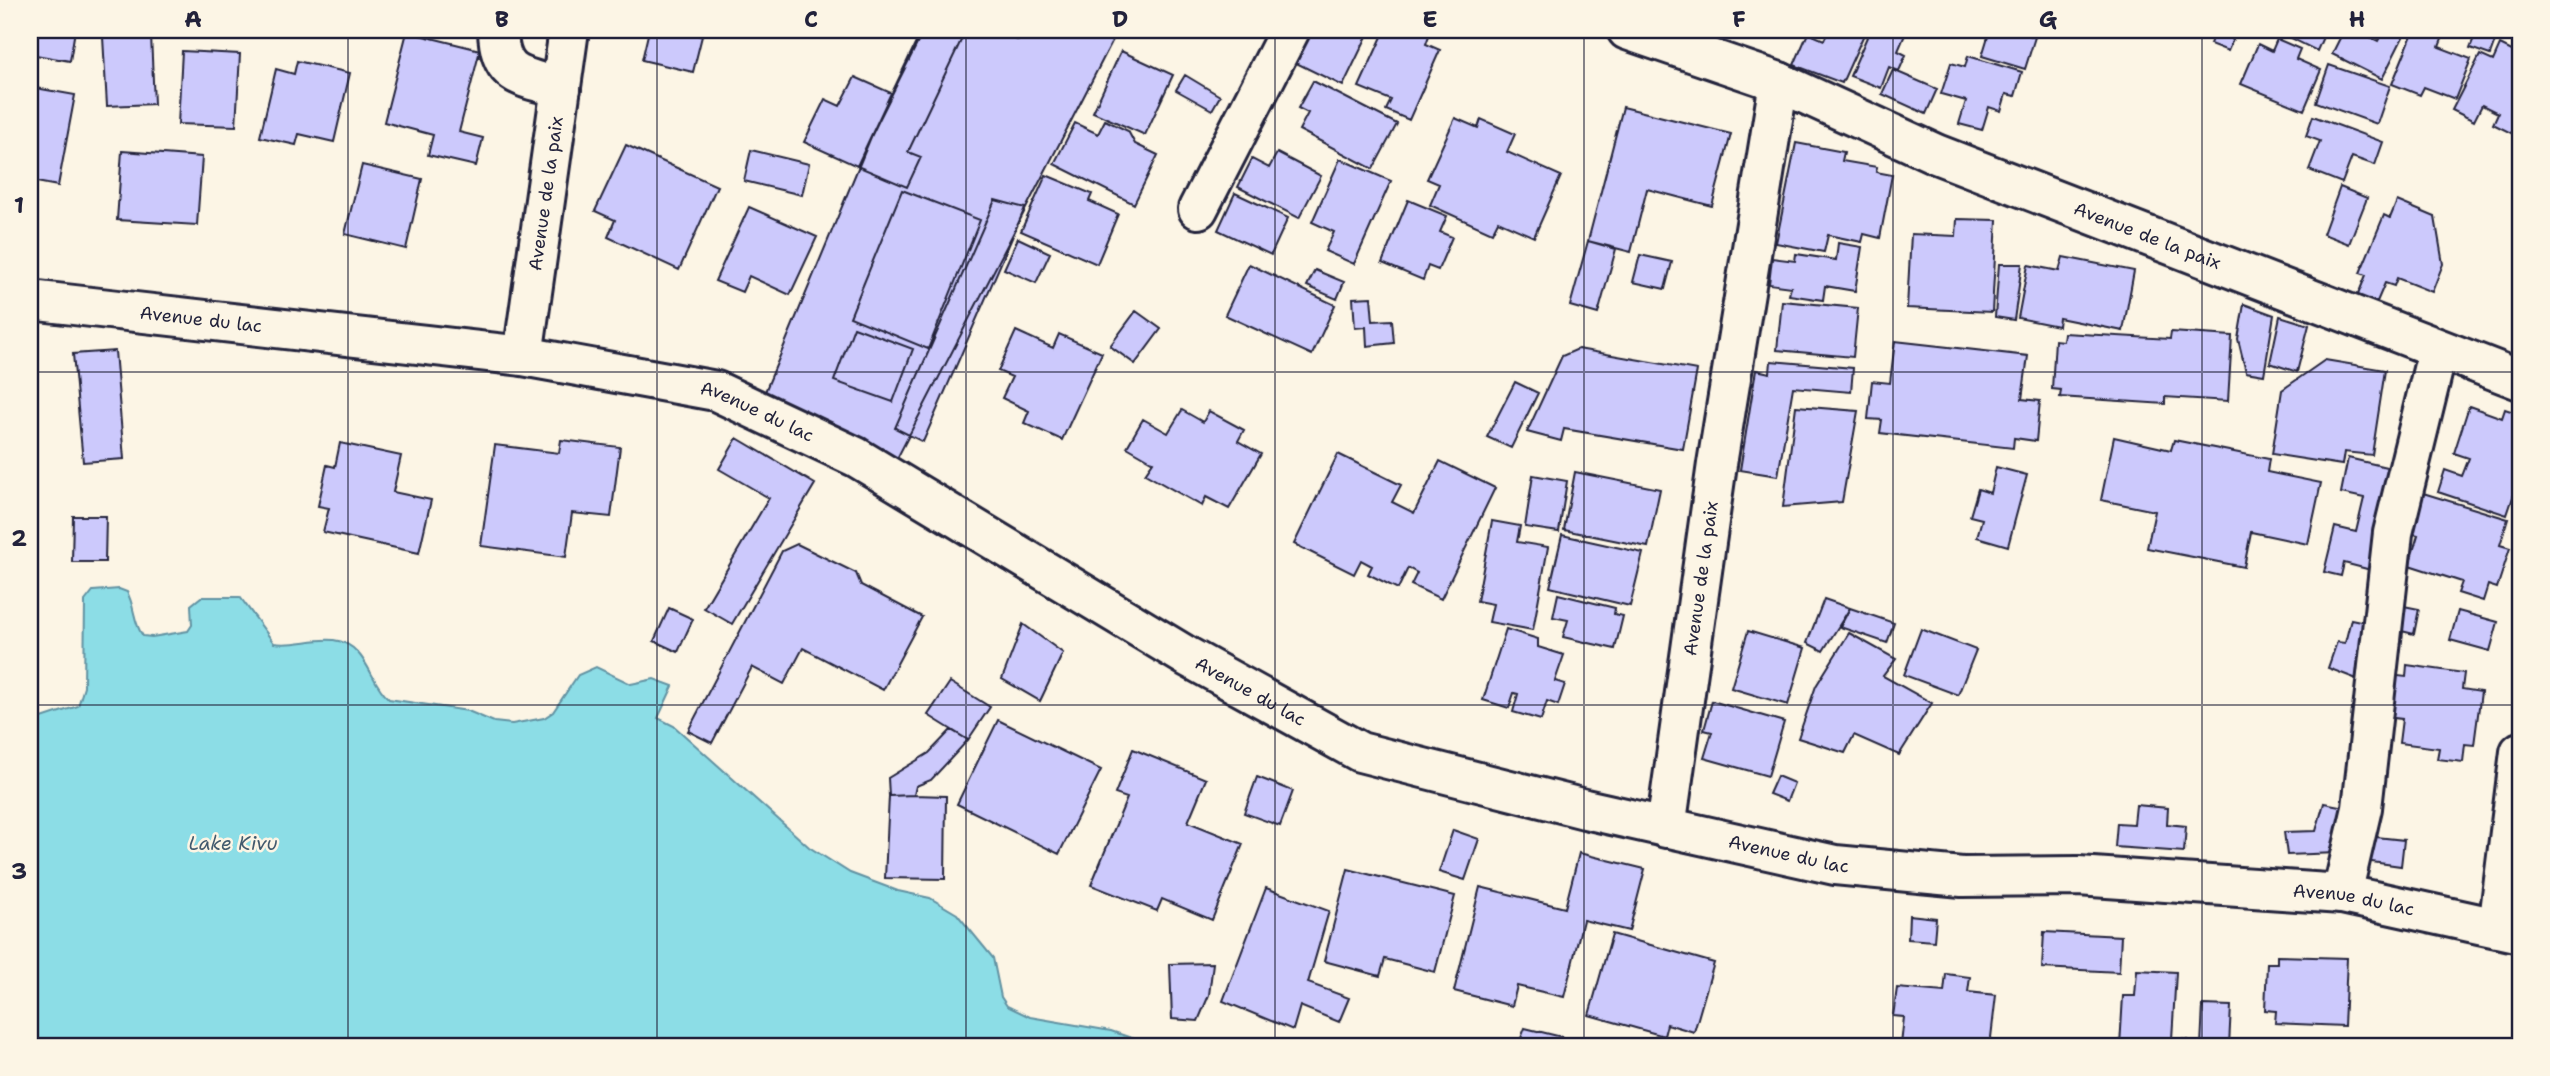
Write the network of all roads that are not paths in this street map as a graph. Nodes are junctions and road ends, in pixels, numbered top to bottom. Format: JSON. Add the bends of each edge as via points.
{"nodes":[{"id":1,"x":498,"y":30,"type":"edge"},
{"id":2,"x":569,"y":30,"type":"edge"},
{"id":3,"x":1290,"y":30,"type":"edge"},
{"id":4,"x":1627,"y":30,"type":"edge"},
{"id":5,"x":1779,"y":82,"type":"junction"},
{"id":6,"x":561,"y":88,"type":"junction"},
{"id":7,"x":1198,"y":209,"type":"dead end"},
{"id":8,"x":30,"y":300,"type":"edge"},
{"id":9,"x":2438,"y":349,"type":"junction"},
{"id":10,"x":523,"y":356,"type":"junction"},
{"id":11,"x":2520,"y":380,"type":"edge"},
{"id":12,"x":2520,"y":752,"type":"edge"},
{"id":13,"x":1666,"y":828,"type":"junction"},
{"id":14,"x":2342,"y":894,"type":"junction"},
{"id":15,"x":2509,"y":930,"type":"edge"}],
"edges":[{"from":1,"to":6,"type":"street","via":[[499,55],[515,74]]},
{"from":2,"to":6,"type":"street","name":"Avenue de la paix"},
{"from":3,"to":7,"type":"street"},
{"from":4,"to":5,"type":"street","name":"Avenue de la paix"},
{"from":5,"to":9,"type":"street","name":"Avenue de la paix","via":[[1936,154]]},
{"from":5,"to":13,"type":"street","name":"Avenue de la paix","via":[[1717,464]]},
{"from":6,"to":10,"type":"street","name":"Avenue de la paix"},
{"from":8,"to":10,"type":"street","name":"Avenue du lac"},
{"from":9,"to":11,"type":"street","name":"Avenue de la paix"},
{"from":9,"to":14,"type":"street","via":[[2393,533],[2362,808]]},
{"from":10,"to":13,"type":"street","name":"Avenue du lac","via":[[716,391],[856,457],[1176,650],[1360,752]]},
{"from":12,"to":15,"type":"street"},
{"from":13,"to":14,"type":"street","name":"Avenue du lac","via":[[1848,866],[1962,877],[2078,876]]},
{"from":14,"to":15,"type":"street","name":"Avenue du lac"}]}
